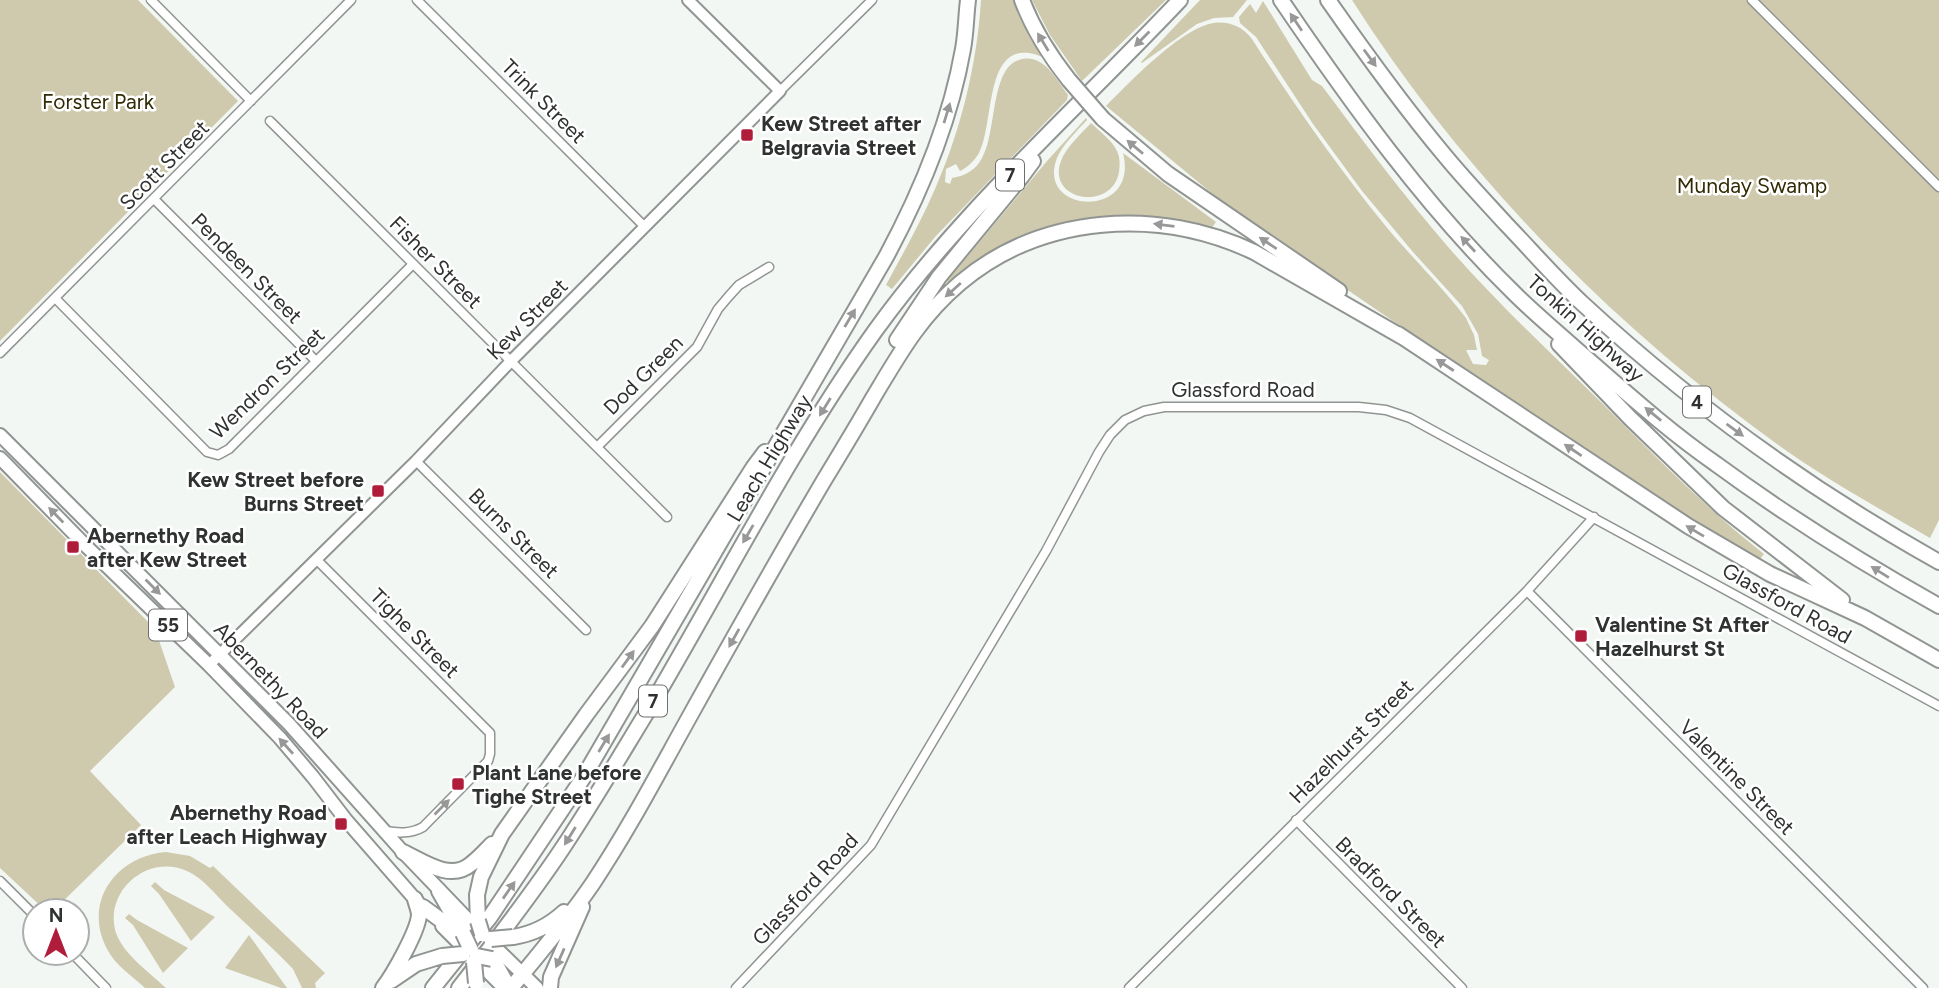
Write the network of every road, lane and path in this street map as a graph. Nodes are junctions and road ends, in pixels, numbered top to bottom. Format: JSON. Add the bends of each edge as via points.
{"nodes":[{"id":1,"x":151,"y":0,"type":"edge"},
{"id":2,"x":351,"y":0,"type":"edge"},
{"id":3,"x":417,"y":0,"type":"edge"},
{"id":4,"x":688,"y":0,"type":"edge"},
{"id":5,"x":872,"y":0,"type":"edge"},
{"id":6,"x":968,"y":0,"type":"edge"},
{"id":7,"x":1022,"y":0,"type":"edge"},
{"id":8,"x":1180,"y":0,"type":"edge"},
{"id":9,"x":1281,"y":0,"type":"edge"},
{"id":10,"x":1752,"y":0,"type":"edge"},
{"id":11,"x":1329,"y":1,"type":"edge"},
{"id":12,"x":780,"y":92,"type":"junction"},
{"id":13,"x":251,"y":101,"type":"junction"},
{"id":14,"x":270,"y":121,"type":"dead end"},
{"id":15,"x":1055,"y":128,"type":"junction"},
{"id":16,"x":1939,"y":187,"type":"edge"},
{"id":17,"x":154,"y":199,"type":"junction"},
{"id":18,"x":645,"y":227,"type":"junction"},
{"id":19,"x":413,"y":264,"type":"junction"},
{"id":20,"x":769,"y":267,"type":"dead end"},
{"id":21,"x":1514,"y":293,"type":"junction"},
{"id":22,"x":55,"y":298,"type":"junction"},
{"id":23,"x":1404,"y":338,"type":"junction"},
{"id":24,"x":0,"y":353,"type":"edge"},
{"id":25,"x":316,"y":361,"type":"junction"},
{"id":26,"x":511,"y":361,"type":"junction"},
{"id":27,"x":792,"y":418,"type":"junction"},
{"id":28,"x":0,"y":435,"type":"edge"},
{"id":29,"x":597,"y":447,"type":"junction"},
{"id":30,"x":0,"y":458,"type":"edge"},
{"id":31,"x":416,"y":461,"type":"junction"},
{"id":32,"x":827,"y":475,"type":"junction"},
{"id":33,"x":667,"y":517,"type":"dead end"},
{"id":34,"x":1594,"y":517,"type":"junction"},
{"id":35,"x":316,"y":559,"type":"junction"},
{"id":36,"x":1939,"y":562,"type":"edge"},
{"id":37,"x":1527,"y":591,"type":"junction"},
{"id":38,"x":1939,"y":606,"type":"edge"},
{"id":39,"x":1865,"y":618,"type":"junction"},
{"id":40,"x":586,"y":631,"type":"dead end"},
{"id":41,"x":220,"y":654,"type":"junction"},
{"id":42,"x":1939,"y":660,"type":"edge"},
{"id":43,"x":209,"y":665,"type":"junction"},
{"id":44,"x":1939,"y":706,"type":"edge"},
{"id":45,"x":1296,"y":820,"type":"junction"},
{"id":46,"x":383,"y":830,"type":"junction"},
{"id":47,"x":502,"y":834,"type":"junction"},
{"id":48,"x":402,"y":852,"type":"junction"},
{"id":49,"x":0,"y":881,"type":"edge"},
{"id":50,"x":593,"y":884,"type":"junction"},
{"id":51,"x":439,"y":891,"type":"joint"},
{"id":52,"x":21,"y":902,"type":"edge"},
{"id":53,"x":419,"y":903,"type":"junction"},
{"id":54,"x":471,"y":932,"type":"junction"},
{"id":55,"x":472,"y":956,"type":"junction"},
{"id":56,"x":494,"y":959,"type":"junction"},
{"id":57,"x":86,"y":967,"type":"edge"},
{"id":58,"x":527,"y":979,"type":"edge"},
{"id":59,"x":385,"y":986,"type":"edge"},
{"id":60,"x":475,"y":986,"type":"edge"},
{"id":61,"x":107,"y":988,"type":"edge"},
{"id":62,"x":433,"y":988,"type":"edge"},
{"id":63,"x":459,"y":988,"type":"edge"},
{"id":64,"x":508,"y":988,"type":"edge"},
{"id":65,"x":550,"y":988,"type":"edge"},
{"id":66,"x":736,"y":988,"type":"edge"},
{"id":67,"x":1129,"y":988,"type":"edge"},
{"id":68,"x":1462,"y":988,"type":"edge"},
{"id":69,"x":1923,"y":988,"type":"edge"}],
"edges":[{"from":1,"to":13,"type":"street"},
{"from":2,"to":13,"type":"street","name":"Scott Street"},
{"from":3,"to":18,"type":"street","name":"Trink Street"},
{"from":4,"to":12,"type":"street"},
{"from":5,"to":12,"type":"street","name":"Kew Street"},
{"from":27,"to":6,"type":"highway","name":"Leach Highway","number":"7","one_way":true,"via":[[886,257],[923,183],[953,92]]},
{"from":23,"to":7,"type":"highway","one_way":true,"bridge":true,"via":[[1168,174],[1103,119],[1056,63]]},
{"from":8,"to":15,"type":"highway","name":"Leach Highway","number":"7","one_way":true},
{"from":21,"to":9,"type":"highway","name":"Tonkin Highway","number":"4","one_way":true,"via":[[1378,138]]},
{"from":10,"to":16,"type":"street"},
{"from":11,"to":36,"type":"highway","name":"Tonkin Highway","number":"4","one_way":true,"via":[[1445,156],[1582,303],[1707,411],[1812,485]]},
{"from":12,"to":18,"type":"street","name":"Kew Street"},
{"from":13,"to":17,"type":"street","name":"Scott Street"},
{"from":14,"to":19,"type":"street","name":"Fisher Street"},
{"from":15,"to":32,"type":"highway","via":[[920,303],[867,392]]},
{"from":15,"to":63,"type":"highway","name":"Leach Highway","number":"7","one_way":true,"via":[[964,222],[869,340],[782,475],[562,848]]},
{"from":17,"to":22,"type":"street","name":"Scott Street"},
{"from":17,"to":25,"type":"street","name":"Pendeen Street"},
{"from":18,"to":26,"type":"street","name":"Kew Street"},
{"from":19,"to":25,"type":"street","name":"Wendron Street"},
{"from":19,"to":26,"type":"street","name":"Fisher Street"},
{"from":20,"to":29,"type":"street","name":"Dod Green","via":[[729,296],[697,347]]},
{"from":38,"to":21,"type":"highway","name":"Tonkin Highway","number":"4","one_way":true,"via":[[1799,522],[1714,463]]},
{"from":21,"to":39,"type":"highway","via":[[1621,410],[1723,508]]},
{"from":22,"to":24,"type":"street","name":"Scott Street"},
{"from":22,"to":25,"type":"street","name":"Wendron Street","via":[[207,452],[218,455]]},
{"from":23,"to":32,"type":"highway","one_way":true,"via":[[1254,252],[1208,234],[1134,223],[1058,232],[994,260],[929,313],[912,333]]},
{"from":39,"to":23,"type":"highway","one_way":true,"via":[[1770,574],[1698,533]]},
{"from":26,"to":29,"type":"street","name":"Fisher Street"},
{"from":26,"to":31,"type":"street","name":"Kew Street"},
{"from":47,"to":27,"type":"highway","number":"7","one_way":true,"via":[[652,626],[752,468]]},
{"from":62,"to":27,"type":"highway","name":"Leach Highway","number":"7","one_way":true,"via":[[490,917],[583,778]]},
{"from":28,"to":41,"type":"main road","name":"Abernethy Road","number":"55","one_way":true},
{"from":29,"to":33,"type":"street","name":"Fisher Street"},
{"from":43,"to":30,"type":"main road","name":"Abernethy Road","number":"55","one_way":true},
{"from":31,"to":35,"type":"street","name":"Kew Street"},
{"from":31,"to":40,"type":"street","name":"Burns Street"},
{"from":32,"to":50,"type":"highway","one_way":true},
{"from":34,"to":37,"type":"street","name":"Hazelhurst Street"},
{"from":34,"to":44,"type":"street","name":"Glassford Road"},
{"from":34,"to":66,"type":"street","name":"Glassford Road","via":[[1410,418],[1386,410],[1164,407],[1125,420],[1098,452],[1046,551],[871,845]]},
{"from":35,"to":41,"type":"street","name":"Kew Street"},
{"from":46,"to":35,"type":"street","name":"Tighe Street","one_way":true,"via":[[411,832],[423,827],[488,761],[490,733]]},
{"from":37,"to":45,"type":"street","name":"Hazelhurst Street"},
{"from":37,"to":69,"type":"street","name":"Valentine Street"},
{"from":39,"to":42,"type":"highway"},
{"from":41,"to":43,"type":"street","name":"Kew Street"},
{"from":41,"to":46,"type":"main road","name":"Abernethy Road","number":"55"},
{"from":53,"to":43,"type":"main road","name":"Abernethy Road","number":"55","one_way":true,"via":[[297,757]]},
{"from":45,"to":67,"type":"street","name":"Hazelhurst Street"},
{"from":45,"to":68,"type":"street","name":"Bradford Street"},
{"from":46,"to":48,"type":"main road","name":"Abernethy Road","number":"55"},
{"from":47,"to":48,"type":"highway","number":"7","via":[[470,866],[450,872]]},
{"from":47,"to":54,"type":"highway","number":"7","via":[[481,877]]},
{"from":48,"to":51,"type":"main road","name":"Abernethy Road","number":"55"},
{"from":49,"to":52,"type":"street"},
{"from":50,"to":54,"type":"highway","bridge":true,"via":[[559,917],[533,933],[513,937]]},
{"from":50,"to":58,"type":"highway"},
{"from":50,"to":65,"type":"highway","one_way":true},
{"from":51,"to":54,"type":"highway","number":"7"},
{"from":53,"to":54,"type":"highway","via":[[438,919]]},
{"from":53,"to":59,"type":"highway","via":[[417,925]]},
{"from":54,"to":55,"type":"highway","number":"7","bridge":true},
{"from":54,"to":56,"type":"highway","number":"7"},
{"from":55,"to":56,"type":"highway","bridge":true},
{"from":55,"to":59,"type":"highway","bridge":true,"via":[[442,956],[416,964]]},
{"from":55,"to":60,"type":"highway","number":"7","bridge":true},
{"from":56,"to":58,"type":"highway"},
{"from":56,"to":64,"type":"highway","number":"7"},
{"from":57,"to":61,"type":"street"},
{"from":58,"to":64,"type":"highway"}]}
